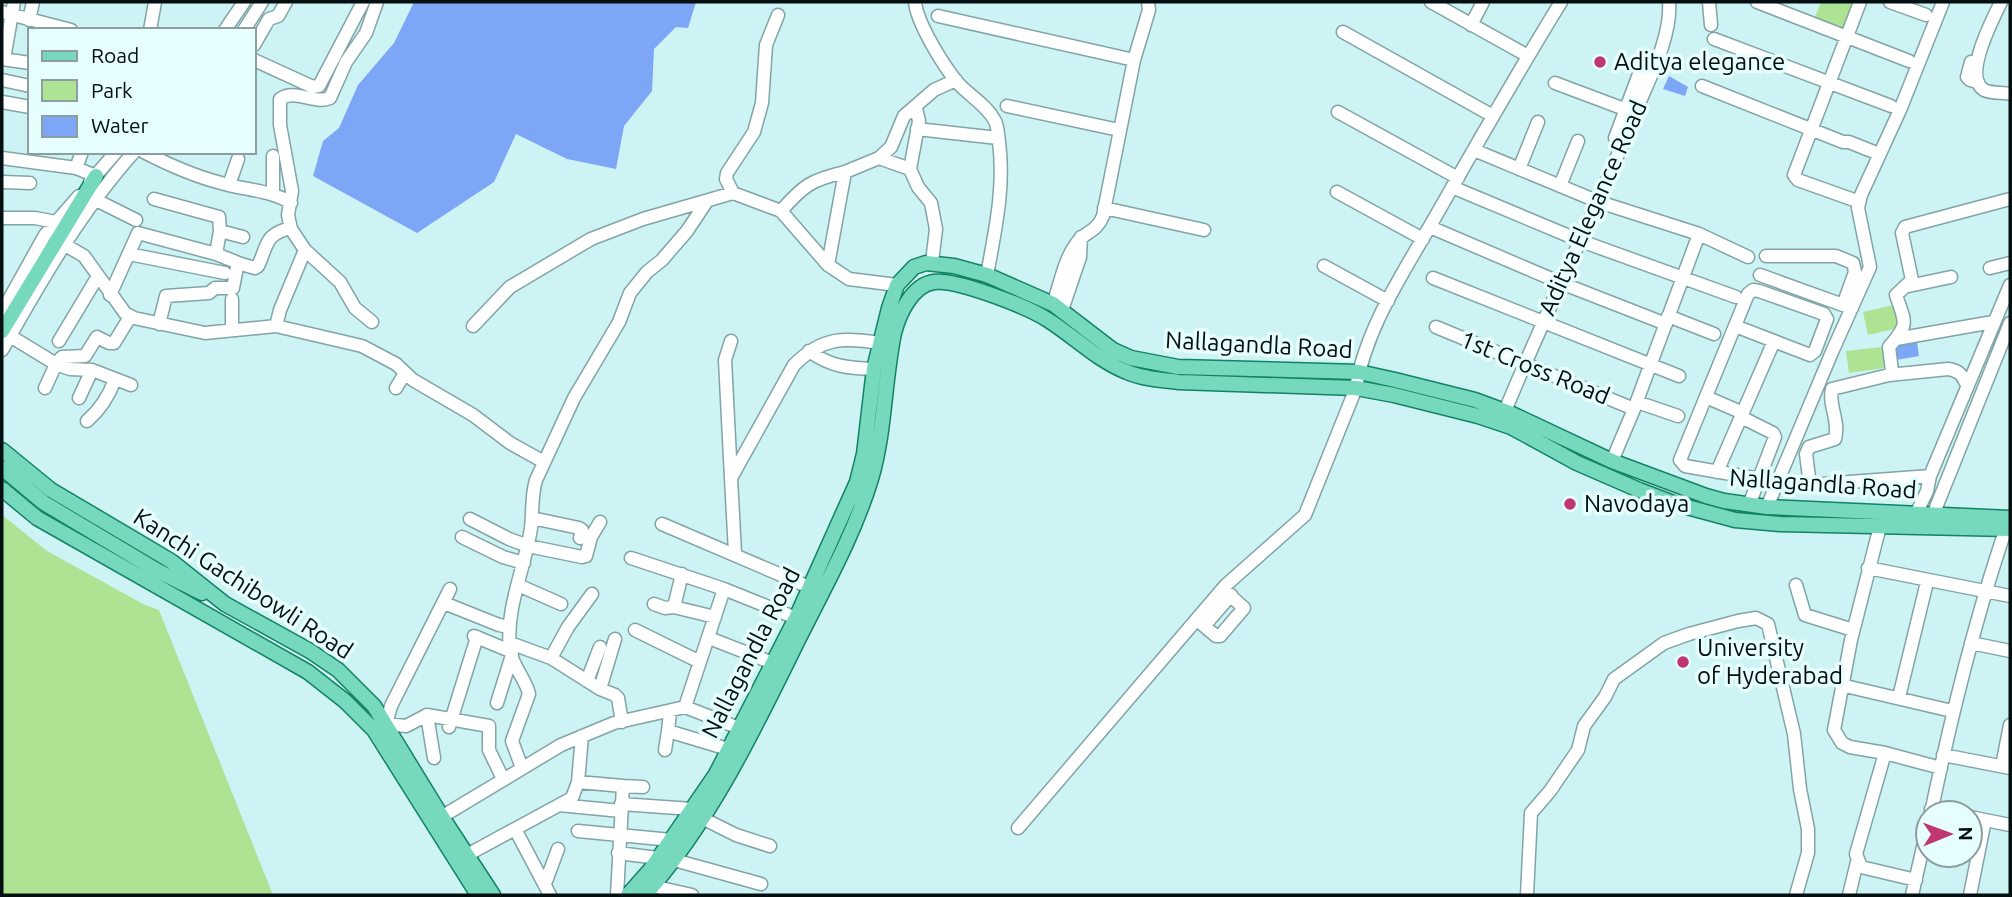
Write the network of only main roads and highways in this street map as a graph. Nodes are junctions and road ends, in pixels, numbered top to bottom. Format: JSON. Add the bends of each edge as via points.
{"nodes":[{"id":1,"x":96,"y":176,"type":"road end"},
{"id":2,"x":6,"y":333,"type":"edge"},
{"id":3,"x":2,"y":450,"type":"edge"},
{"id":4,"x":870,"y":455,"type":"junction"},
{"id":5,"x":2,"y":468,"type":"edge"},
{"id":6,"x":2,"y":489,"type":"edge"},
{"id":7,"x":2009,"y":525,"type":"edge"},
{"id":8,"x":225,"y":604,"type":"junction"},
{"id":9,"x":437,"y":820,"type":"junction"},
{"id":10,"x":648,"y":891,"type":"edge"},
{"id":11,"x":478,"y":895,"type":"edge"},
{"id":12,"x":493,"y":895,"type":"edge"},
{"id":13,"x":628,"y":895,"type":"edge"}],
"edges":[{"from":1,"to":2,"type":"main road"},
{"from":3,"to":8,"type":"main road","name":"Kanchi Gachibowli Road","via":[[51,490],[171,561]]},
{"from":4,"to":7,"type":"main road","name":"Nallagandla Road","via":[[895,331],[915,290],[935,281],[952,282],[1046,318],[1086,349],[1127,372],[1179,382],[1356,388],[1430,404],[1510,427],[1614,480],[1735,520]]},
{"from":4,"to":7,"type":"main road","name":"Nallagandla Road","via":[[874,369],[897,285],[914,267],[932,261],[987,275],[1058,307],[1113,350],[1131,358],[1178,367],[1359,372],[1475,400],[1612,461],[1678,478],[1706,496],[1749,505],[1933,515]]},
{"from":4,"to":10,"type":"main road","name":"Nallagandla Road","via":[[865,496],[843,549],[745,749],[704,819]]},
{"from":4,"to":13,"type":"main road","name":"Nallagandla Road","via":[[796,618],[716,774]]},
{"from":5,"to":8,"type":"main road","via":[[44,503],[158,571]]},
{"from":6,"to":9,"type":"main road","name":"Kanchi Gachibowli Road","via":[[37,518],[308,672],[374,730]]},
{"from":8,"to":9,"type":"main road","name":"Kanchi Gachibowli Road","via":[[330,664],[374,706]]},
{"from":9,"to":11,"type":"main road","name":"Kanchi Gachibowli Road"},
{"from":9,"to":12,"type":"main road","name":"Kanchi Gachibowli Road"}]}
